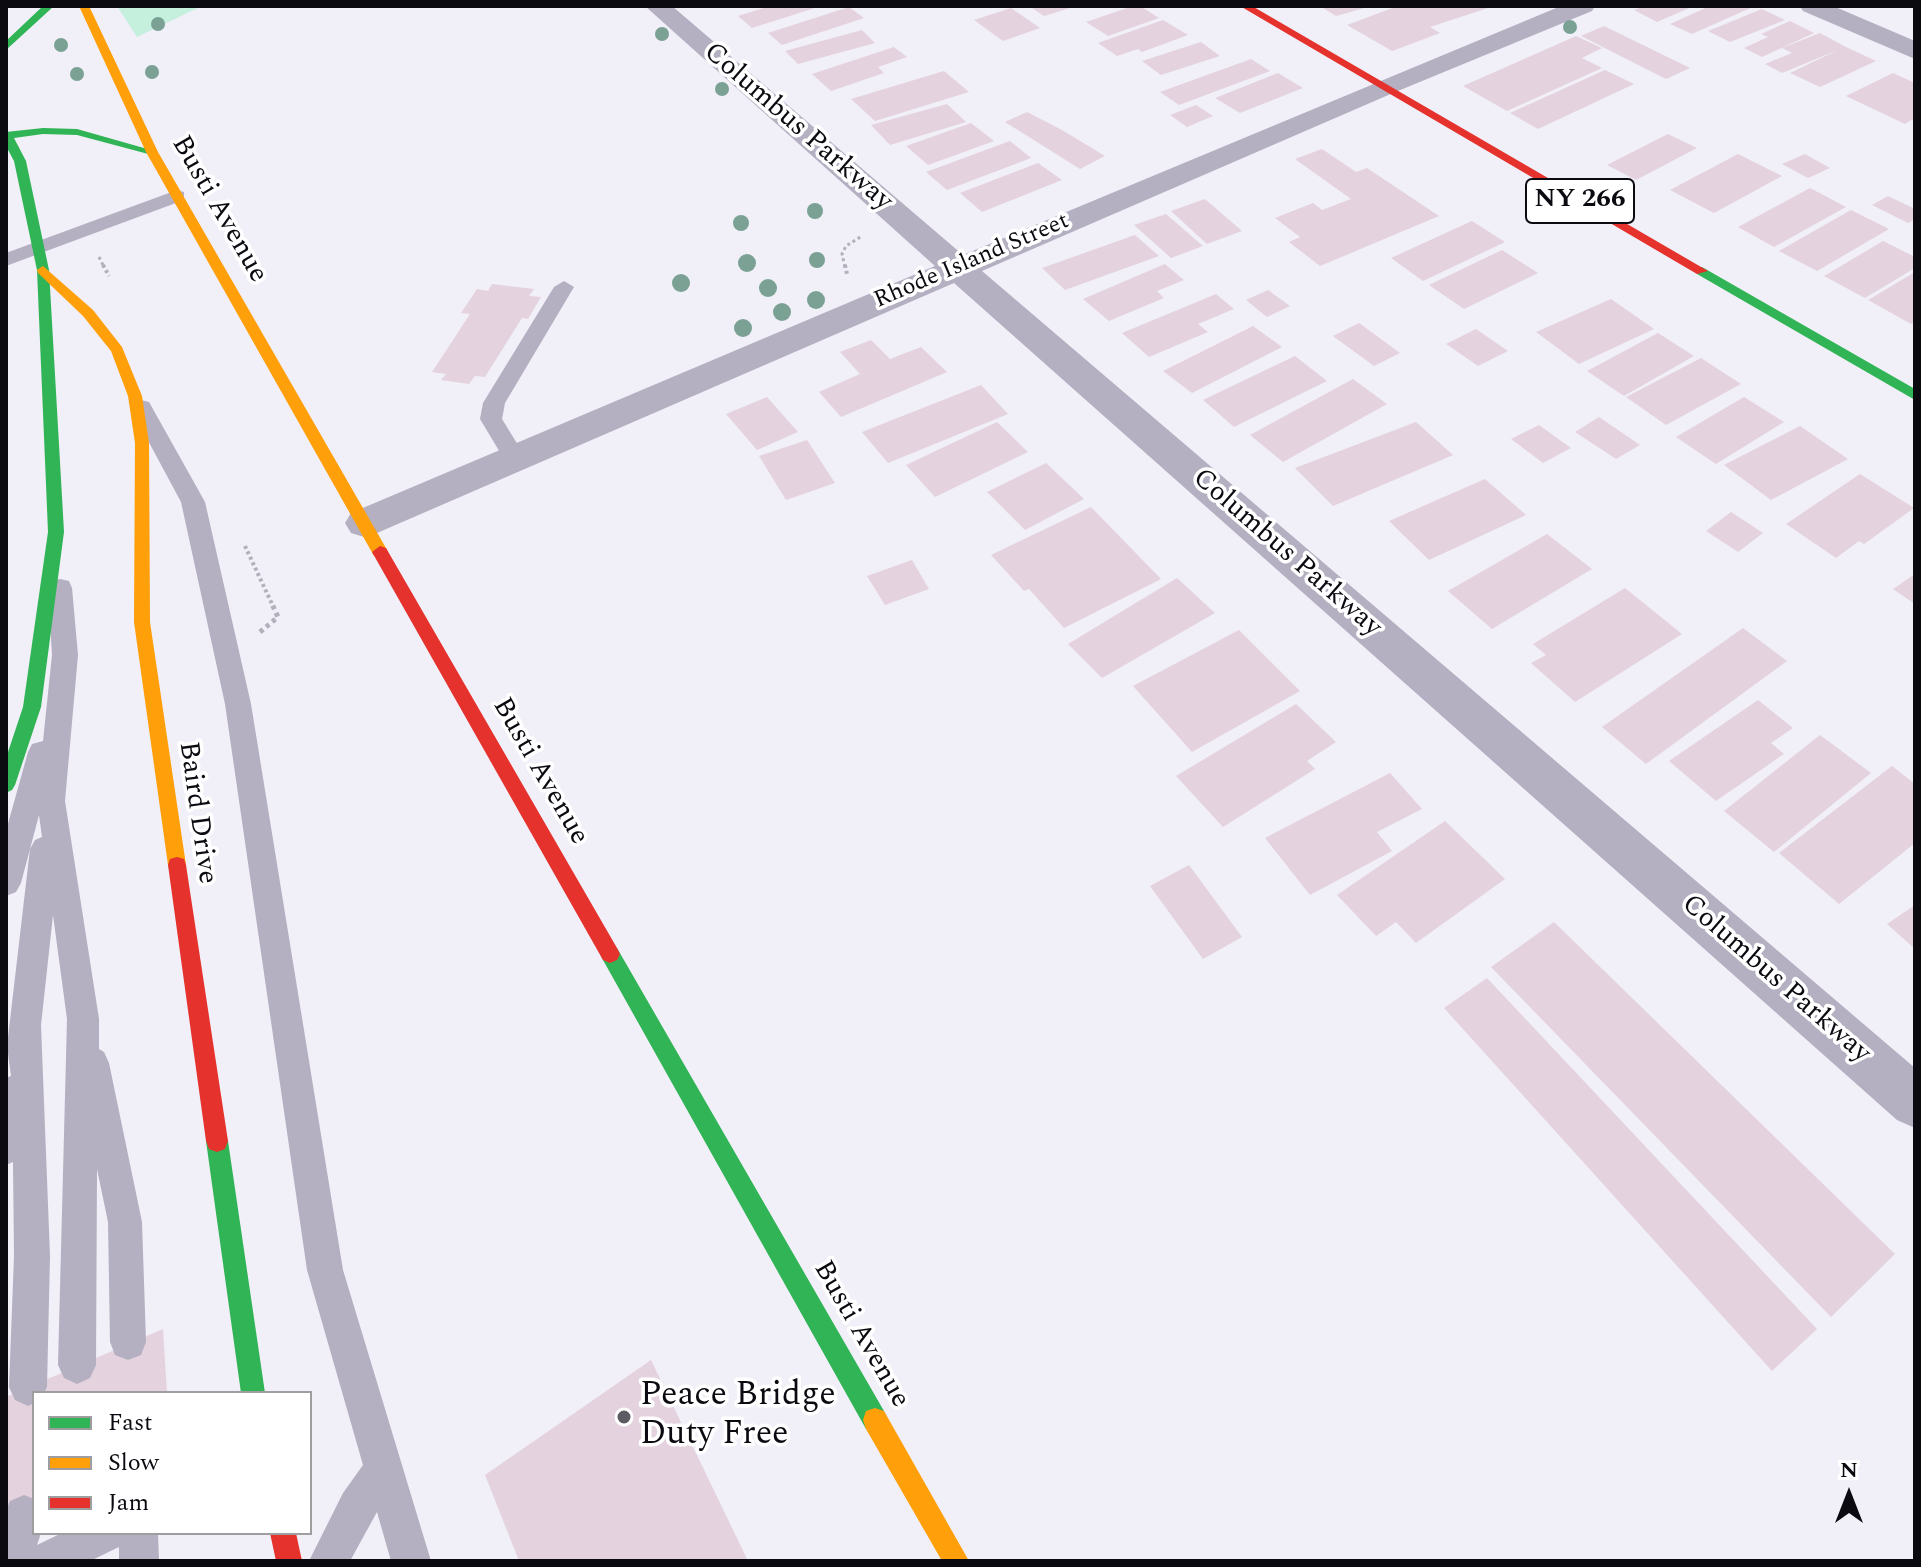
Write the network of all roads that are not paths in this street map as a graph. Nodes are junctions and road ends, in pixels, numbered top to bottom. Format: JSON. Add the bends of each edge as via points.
{"nodes":[{"id":1,"x":49,"y":6,"type":"edge"},
{"id":2,"x":84,"y":6,"type":"edge"},
{"id":3,"x":657,"y":6,"type":"edge"},
{"id":4,"x":1245,"y":6,"type":"edge"},
{"id":5,"x":1583,"y":6,"type":"edge"},
{"id":6,"x":1812,"y":6,"type":"edge"},
{"id":7,"x":6,"y":47,"type":"edge"},
{"id":8,"x":1915,"y":51,"type":"edge"},
{"id":9,"x":1383,"y":87,"type":"junction"},
{"id":10,"x":6,"y":136,"type":"edge"},
{"id":11,"x":152,"y":152,"type":"junction"},
{"id":12,"x":177,"y":196,"type":"junction"},
{"id":13,"x":6,"y":260,"type":"edge"},
{"id":14,"x":958,"y":268,"type":"junction"},
{"id":15,"x":43,"y":270,"type":"junction"},
{"id":16,"x":564,"y":287,"type":"dead end"},
{"id":17,"x":1915,"y":395,"type":"edge"},
{"id":18,"x":135,"y":396,"type":"junction"},
{"id":19,"x":515,"y":458,"type":"junction"},
{"id":20,"x":364,"y":523,"type":"junction"},
{"id":21,"x":56,"y":532,"type":"junction"},
{"id":22,"x":40,"y":652,"type":"junction"},
{"id":23,"x":61,"y":685,"type":"junction"},
{"id":24,"x":6,"y":711,"type":"edge"},
{"id":25,"x":6,"y":785,"type":"edge"},
{"id":26,"x":51,"y":801,"type":"junction"},
{"id":27,"x":6,"y":883,"type":"edge"},
{"id":28,"x":83,"y":1019,"type":"junction"},
{"id":29,"x":26,"y":1027,"type":"junction"},
{"id":30,"x":1915,"y":1102,"type":"edge"},
{"id":31,"x":6,"y":1148,"type":"edge"},
{"id":32,"x":128,"y":1342,"type":"dead end"},
{"id":33,"x":77,"y":1365,"type":"dead end"},
{"id":34,"x":28,"y":1387,"type":"dead end"},
{"id":35,"x":253,"y":1391,"type":"edge"},
{"id":36,"x":384,"y":1469,"type":"junction"},
{"id":37,"x":24,"y":1515,"type":"dead end"},
{"id":38,"x":64,"y":1535,"type":"edge"},
{"id":39,"x":101,"y":1535,"type":"edge"},
{"id":40,"x":138,"y":1535,"type":"edge"},
{"id":41,"x":283,"y":1535,"type":"edge"},
{"id":42,"x":6,"y":1561,"type":"edge"},
{"id":43,"x":39,"y":1561,"type":"edge"},
{"id":44,"x":47,"y":1561,"type":"edge"},
{"id":45,"x":139,"y":1561,"type":"edge"},
{"id":46,"x":289,"y":1561,"type":"edge"},
{"id":47,"x":329,"y":1561,"type":"edge"},
{"id":48,"x":411,"y":1561,"type":"edge"},
{"id":49,"x":956,"y":1561,"type":"edge"}],
"edges":[{"from":1,"to":7,"type":"main road"},
{"from":2,"to":11,"type":"main road","name":"Busti Avenue"},
{"from":3,"to":14,"type":"street","name":"Columbus Parkway"},
{"from":4,"to":9,"type":"main road","number":"NY 266"},
{"from":5,"to":9,"type":"street","name":"Rhode Island Street"},
{"from":6,"to":8,"type":"street"},
{"from":9,"to":14,"type":"street","name":"Rhode Island Street"},
{"from":9,"to":17,"type":"main road","number":"NY 266"},
{"from":10,"to":11,"type":"main road","via":[[77,132]]},
{"from":10,"to":15,"type":"main road","via":[[20,161]]},
{"from":11,"to":12,"type":"main road","name":"Busti Avenue"},
{"from":12,"to":13,"type":"lane"},
{"from":12,"to":20,"type":"main road","name":"Busti Avenue"},
{"from":14,"to":19,"type":"street","name":"Rhode Island Street"},
{"from":14,"to":30,"type":"street","name":"Columbus Parkway"},
{"from":15,"to":18,"type":"main road","name":"Baird Drive","via":[[117,350]]},
{"from":15,"to":21,"type":"main road"},
{"from":16,"to":19,"type":"lane","via":[[494,403],[491,419]]},
{"from":18,"to":35,"type":"main road","name":"Baird Drive","via":[[142,443],[142,622]]},
{"from":18,"to":36,"type":"lane","via":[[193,502],[238,704],[325,1270]]},
{"from":19,"to":20,"type":"street","name":"Rhode Island Street"},
{"from":20,"to":49,"type":"main road","name":"Busti Avenue"},
{"from":21,"to":22,"type":"main road"},
{"from":21,"to":23,"type":"lane","via":[[65,655]]},
{"from":22,"to":24,"type":"lane"},
{"from":22,"to":25,"type":"main road","via":[[32,707]]},
{"from":23,"to":26,"type":"lane"},
{"from":23,"to":27,"type":"lane"},
{"from":26,"to":28,"type":"lane"},
{"from":26,"to":29,"type":"lane"},
{"from":28,"to":32,"type":"lane","via":[[125,1222]]},
{"from":28,"to":33,"type":"lane"},
{"from":29,"to":31,"type":"lane"},
{"from":29,"to":34,"type":"lane","via":[[32,1256]]},
{"from":36,"to":47,"type":"lane"},
{"from":36,"to":48,"type":"lane"},
{"from":37,"to":42,"type":"lane","via":[[20,1538]]},
{"from":38,"to":43,"type":"lane"},
{"from":39,"to":44,"type":"lane"},
{"from":40,"to":45,"type":"lane"},
{"from":41,"to":46,"type":"main road"}]}
